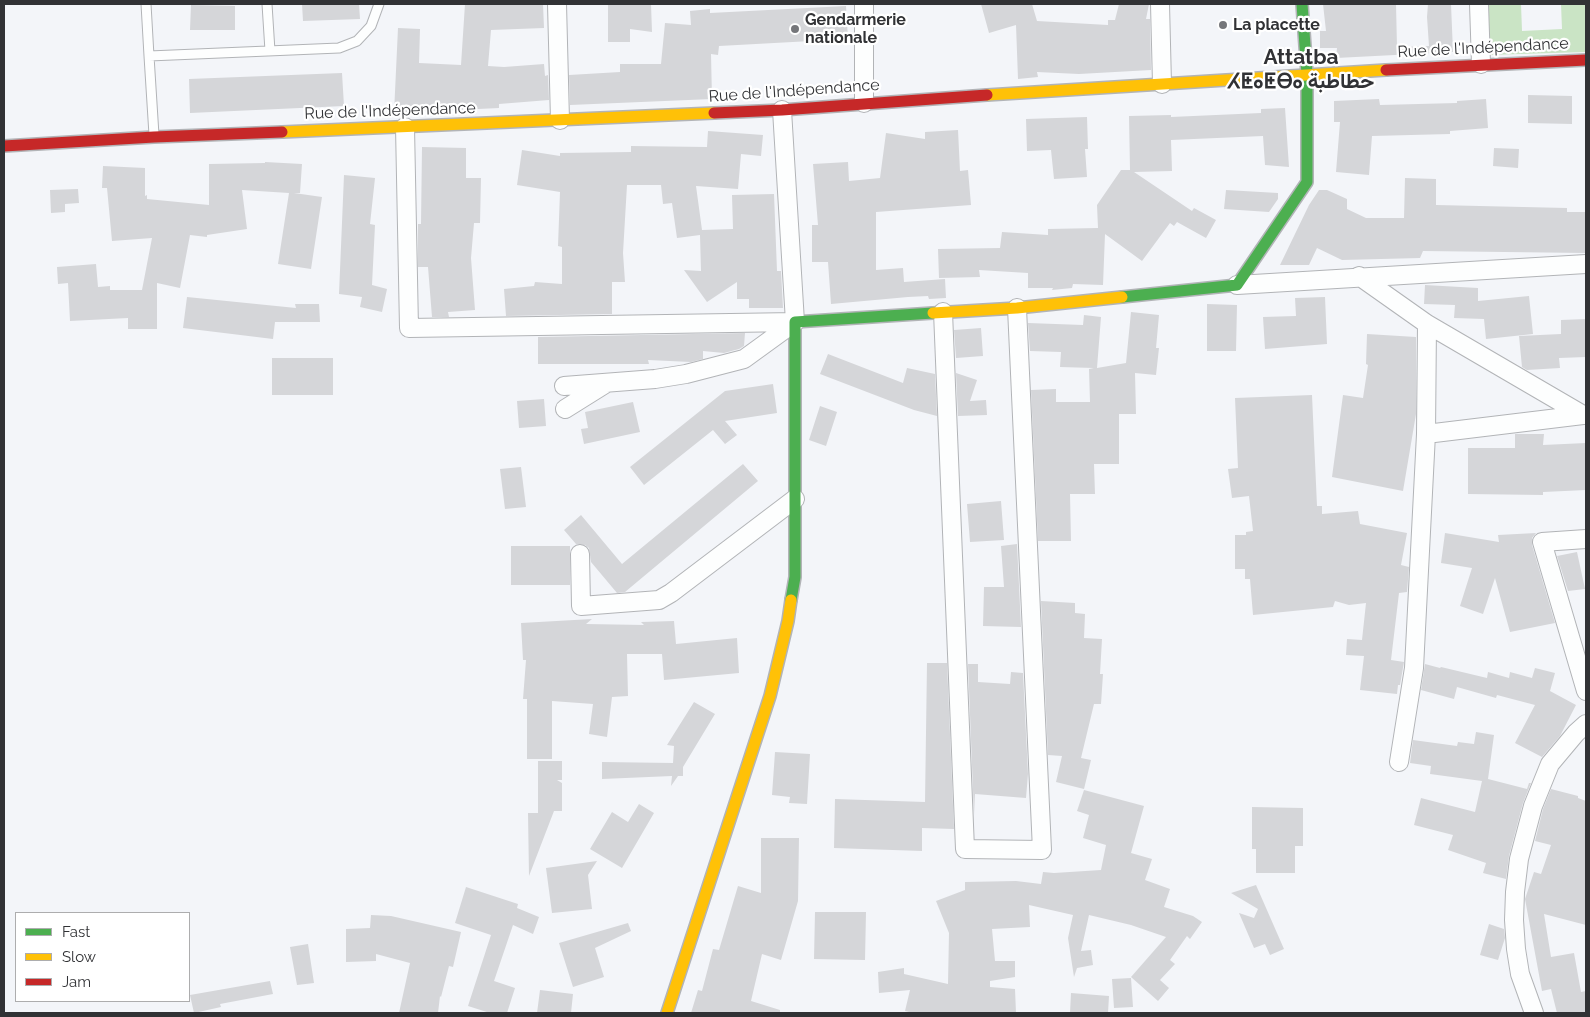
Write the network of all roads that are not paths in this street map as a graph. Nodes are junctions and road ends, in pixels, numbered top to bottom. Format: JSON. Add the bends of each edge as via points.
{"nodes":[{"id":1,"x":146,"y":4,"type":"edge"},
{"id":2,"x":267,"y":4,"type":"edge"},
{"id":3,"x":379,"y":4,"type":"edge"},
{"id":4,"x":557,"y":4,"type":"edge"},
{"id":5,"x":864,"y":4,"type":"edge"},
{"id":6,"x":1160,"y":4,"type":"edge"},
{"id":7,"x":1302,"y":4,"type":"edge"},
{"id":8,"x":1479,"y":4,"type":"edge"},
{"id":9,"x":270,"y":51,"type":"junction"},
{"id":10,"x":149,"y":56,"type":"junction"},
{"id":11,"x":1586,"y":60,"type":"edge"},
{"id":12,"x":1481,"y":64,"type":"junction"},
{"id":13,"x":1307,"y":74,"type":"junction"},
{"id":14,"x":1162,"y":84,"type":"junction"},
{"id":15,"x":864,"y":103,"type":"junction"},
{"id":16,"x":782,"y":110,"type":"junction"},
{"id":17,"x":560,"y":120,"type":"junction"},
{"id":18,"x":405,"y":127,"type":"junction"},
{"id":19,"x":154,"y":136,"type":"junction"},
{"id":20,"x":4,"y":146,"type":"edge"},
{"id":21,"x":1586,"y":264,"type":"edge"},
{"id":22,"x":1359,"y":276,"type":"junction"},
{"id":23,"x":1237,"y":285,"type":"junction"},
{"id":24,"x":1017,"y":308,"type":"junction"},
{"id":25,"x":943,"y":312,"type":"junction"},
{"id":26,"x":795,"y":322,"type":"junction"},
{"id":27,"x":1427,"y":324,"type":"junction"},
{"id":28,"x":606,"y":383,"type":"junction"},
{"id":29,"x":564,"y":386,"type":"dead end"},
{"id":30,"x":565,"y":409,"type":"dead end"},
{"id":31,"x":1585,"y":415,"type":"edge"},
{"id":32,"x":1426,"y":434,"type":"junction"},
{"id":33,"x":795,"y":499,"type":"junction"},
{"id":34,"x":1586,"y":539,"type":"edge"},
{"id":35,"x":580,"y":554,"type":"dead end"},
{"id":36,"x":1586,"y":691,"type":"edge"},
{"id":37,"x":1586,"y":724,"type":"edge"},
{"id":38,"x":1399,"y":762,"type":"dead end"},
{"id":39,"x":668,"y":1013,"type":"edge"},
{"id":40,"x":1534,"y":1013,"type":"edge"}],
"edges":[{"from":1,"to":10,"type":"lane"},
{"from":2,"to":9,"type":"lane"},
{"from":3,"to":9,"type":"lane","via":[[371,26],[357,41],[339,48]]},
{"from":4,"to":17,"type":"street"},
{"from":5,"to":15,"type":"street"},
{"from":6,"to":14,"type":"street"},
{"from":7,"to":13,"type":"main road"},
{"from":8,"to":12,"type":"street"},
{"from":9,"to":10,"type":"lane"},
{"from":10,"to":19,"type":"lane"},
{"from":11,"to":12,"type":"main road","name":"Rue de l'Indépendance"},
{"from":12,"to":13,"type":"main road","name":"Rue de l'Indépendance"},
{"from":13,"to":14,"type":"main road","name":"Rue de l'Indépendance"},
{"from":13,"to":23,"type":"main road","via":[[1307,182]]},
{"from":14,"to":15,"type":"main road","name":"Rue de l'Indépendance"},
{"from":15,"to":16,"type":"main road","name":"Rue de l'Indépendance"},
{"from":16,"to":17,"type":"main road","name":"Rue de l'Indépendance"},
{"from":16,"to":26,"type":"street"},
{"from":17,"to":18,"type":"main road","name":"Rue de l'Indépendance"},
{"from":18,"to":19,"type":"main road","name":"Rue de l'Indépendance"},
{"from":18,"to":26,"type":"street","via":[[409,328]]},
{"from":19,"to":20,"type":"main road","name":"Rue de l'Indépendance"},
{"from":21,"to":22,"type":"street"},
{"from":22,"to":23,"type":"street"},
{"from":22,"to":27,"type":"street"},
{"from":23,"to":24,"type":"main road"},
{"from":24,"to":25,"type":"main road"},
{"from":24,"to":25,"type":"street","via":[[1042,850],[965,849]]},
{"from":25,"to":26,"type":"main road"},
{"from":26,"to":28,"type":"street","via":[[744,359],[686,374]]},
{"from":26,"to":33,"type":"main road"},
{"from":27,"to":31,"type":"street"},
{"from":27,"to":32,"type":"street"},
{"from":28,"to":29,"type":"street"},
{"from":28,"to":30,"type":"street"},
{"from":31,"to":32,"type":"street"},
{"from":32,"to":38,"type":"street","via":[[1414,668]]},
{"from":33,"to":35,"type":"street","via":[[659,600],[581,606]]},
{"from":33,"to":39,"type":"main road","via":[[795,577],[770,696]]},
{"from":34,"to":36,"type":"street","via":[[1542,542]]},
{"from":37,"to":40,"type":"street","via":[[1550,764],[1533,806],[1519,859],[1514,920],[1516,949],[1520,974]]}]}
